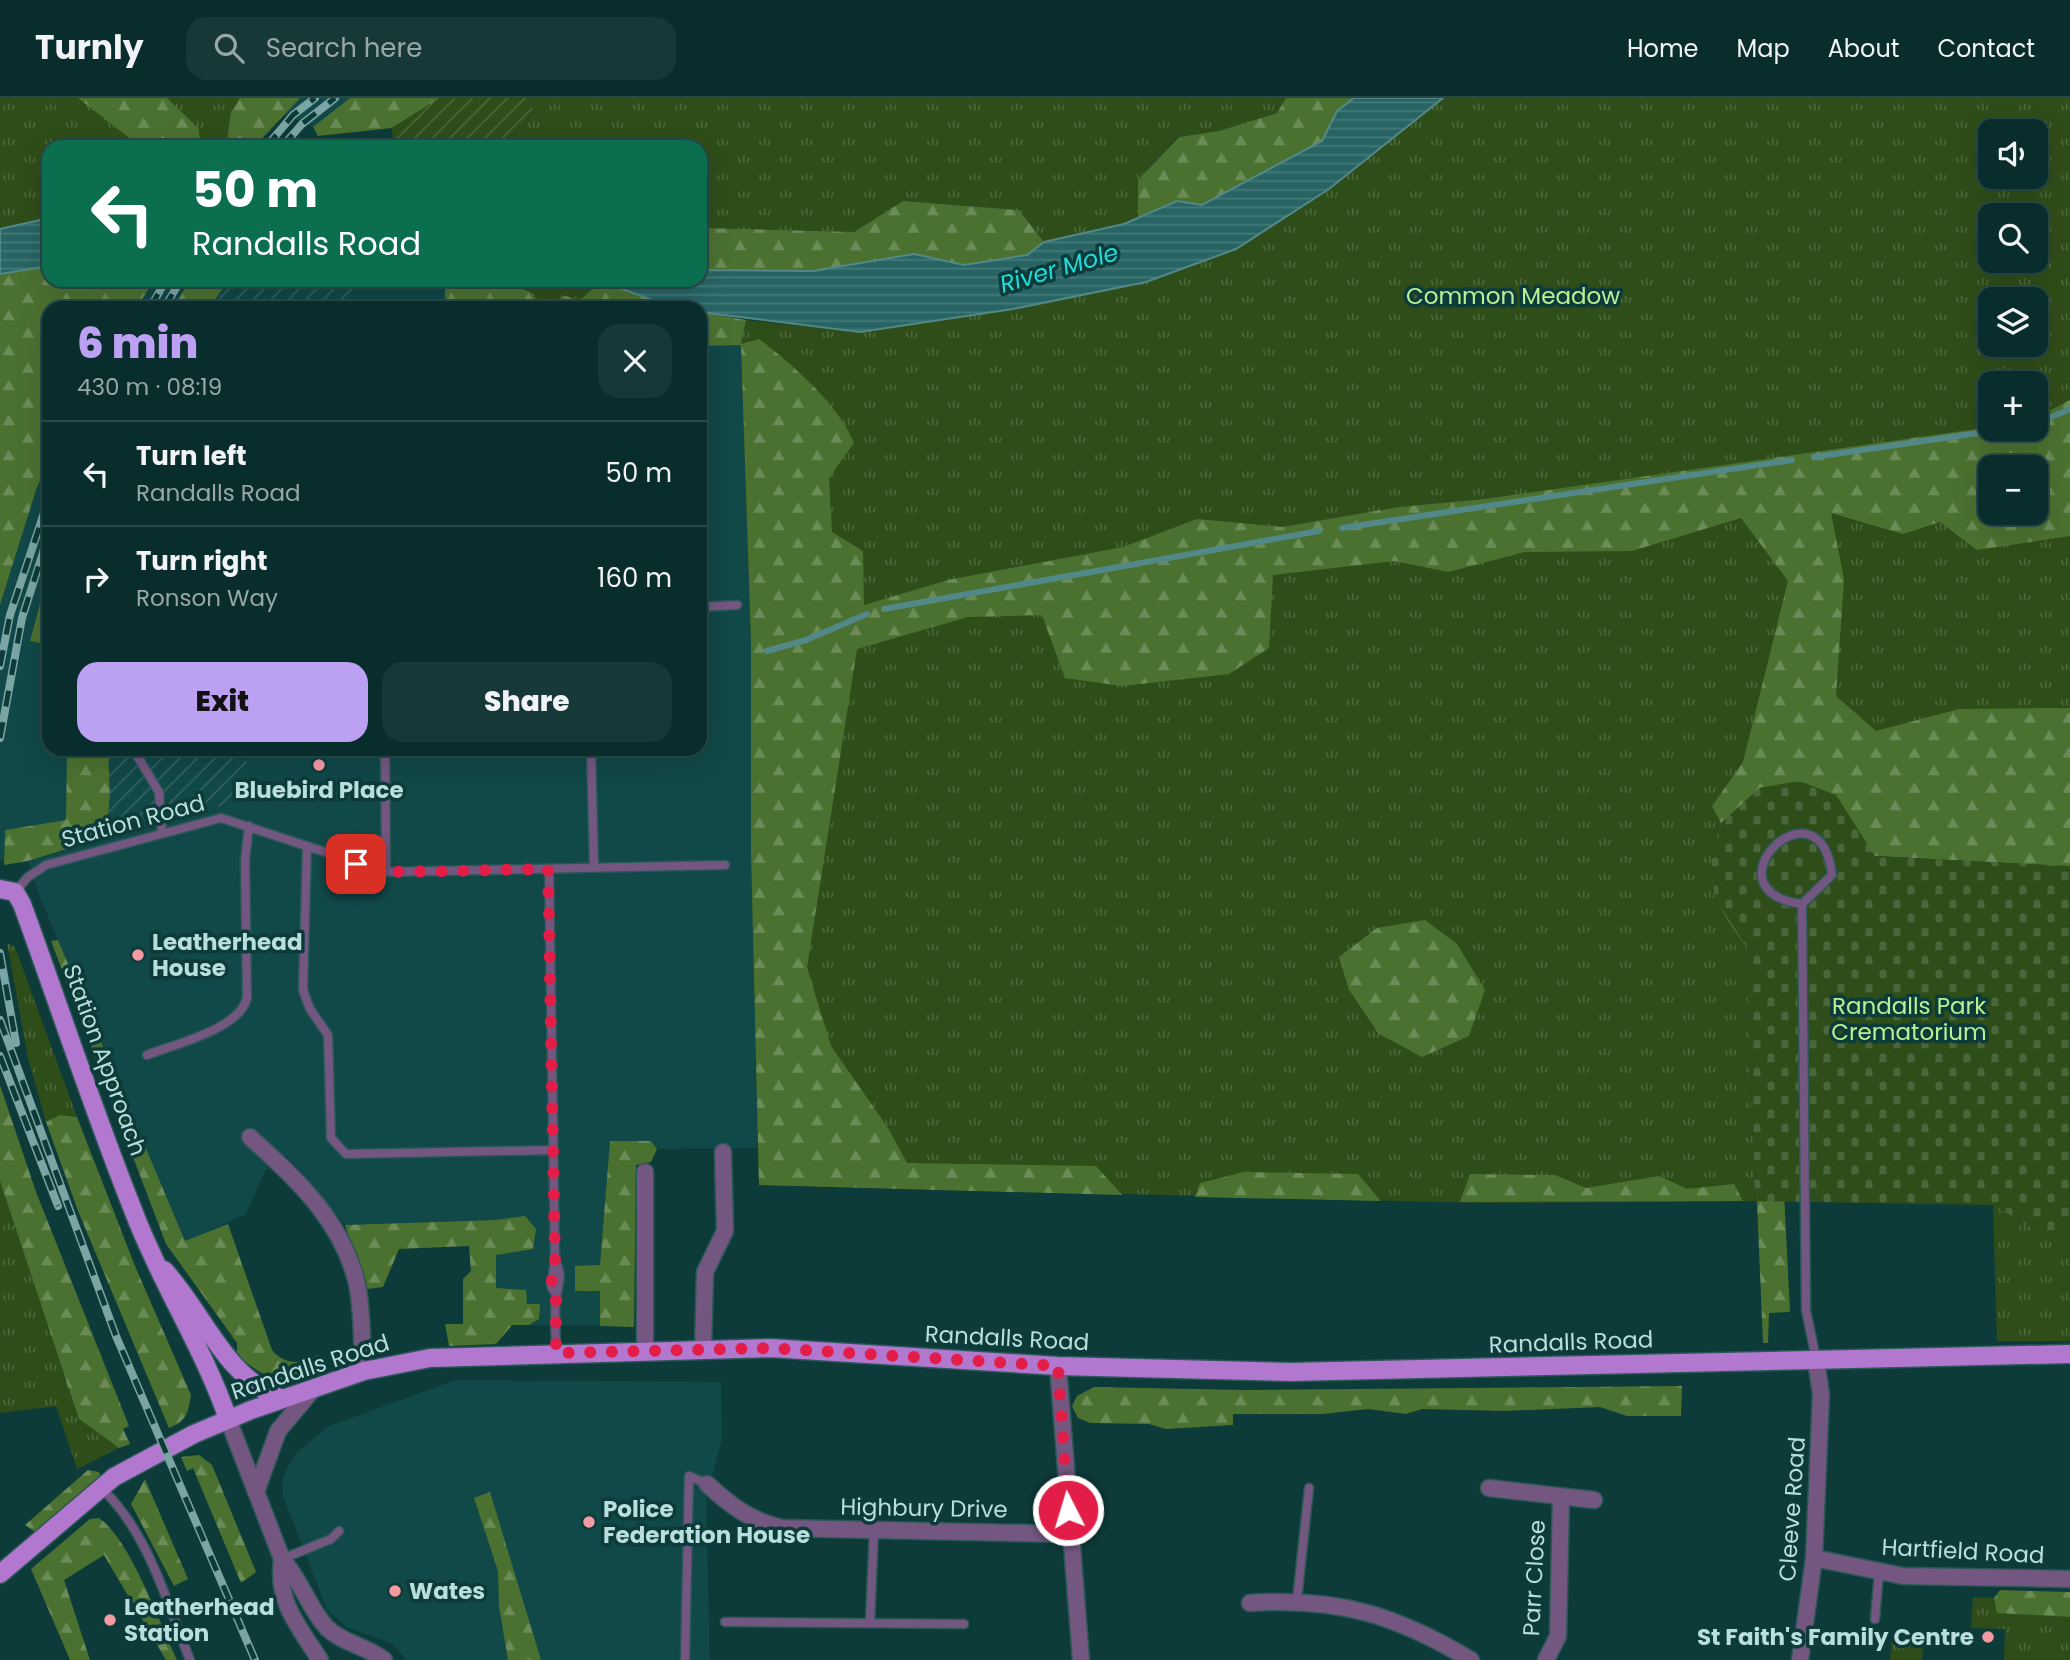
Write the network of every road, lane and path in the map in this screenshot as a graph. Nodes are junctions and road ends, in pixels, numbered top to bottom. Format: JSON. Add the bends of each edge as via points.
{"nodes":[{"id":1,"x":737,"y":605,"type":"dead end"},
{"id":2,"x":707,"y":607,"type":"edge"},
{"id":3,"x":137,"y":756,"type":"edge"},
{"id":4,"x":385,"y":756,"type":"edge"},
{"id":5,"x":591,"y":756,"type":"edge"},
{"id":6,"x":249,"y":826,"type":"junction"},
{"id":7,"x":162,"y":833,"type":"junction"},
{"id":8,"x":307,"y":846,"type":"junction"},
{"id":9,"x":725,"y":865,"type":"dead end"},
{"id":10,"x":594,"y":867,"type":"junction"},
{"id":11,"x":548,"y":869,"type":"junction"},
{"id":12,"x":386,"y":872,"type":"junction"},
{"id":13,"x":7,"y":891,"type":"edge"},
{"id":14,"x":1802,"y":904,"type":"junction"},
{"id":15,"x":146,"y":1055,"type":"dead end"},
{"id":16,"x":250,"y":1137,"type":"dead end"},
{"id":17,"x":554,"y":1150,"type":"junction"},
{"id":18,"x":723,"y":1153,"type":"dead end"},
{"id":19,"x":645,"y":1172,"type":"dead end"},
{"id":20,"x":154,"y":1260,"type":"junction"},
{"id":21,"x":703,"y":1349,"type":"junction"},
{"id":22,"x":645,"y":1351,"type":"junction"},
{"id":23,"x":556,"y":1353,"type":"junction"},
{"id":24,"x":2070,"y":1354,"type":"edge"},
{"id":25,"x":1816,"y":1362,"type":"junction"},
{"id":26,"x":1058,"y":1366,"type":"junction"},
{"id":27,"x":364,"y":1371,"type":"junction"},
{"id":28,"x":314,"y":1388,"type":"junction"},
{"id":29,"x":282,"y":1399,"type":"junction"},
{"id":30,"x":229,"y":1419,"type":"junction"},
{"id":31,"x":707,"y":1484,"type":"joint"},
{"id":32,"x":101,"y":1488,"type":"junction"},
{"id":33,"x":1309,"y":1488,"type":"dead end"},
{"id":34,"x":1489,"y":1488,"type":"dead end"},
{"id":35,"x":256,"y":1492,"type":"junction"},
{"id":36,"x":1561,"y":1497,"type":"junction"},
{"id":37,"x":1594,"y":1500,"type":"dead end"},
{"id":38,"x":874,"y":1530,"type":"junction"},
{"id":39,"x":339,"y":1531,"type":"dead end"},
{"id":40,"x":1070,"y":1534,"type":"junction"},
{"id":41,"x":1814,"y":1558,"type":"junction"},
{"id":42,"x":282,"y":1559,"type":"junction"},
{"id":43,"x":1879,"y":1572,"type":"junction"},
{"id":44,"x":0,"y":1574,"type":"edge"},
{"id":45,"x":2070,"y":1579,"type":"edge"},
{"id":46,"x":1297,"y":1600,"type":"junction"},
{"id":47,"x":1250,"y":1603,"type":"dead end"},
{"id":48,"x":1875,"y":1619,"type":"dead end"},
{"id":49,"x":725,"y":1622,"type":"dead end"},
{"id":50,"x":870,"y":1622,"type":"junction"},
{"id":51,"x":964,"y":1624,"type":"dead end"},
{"id":52,"x":190,"y":1660,"type":"edge"},
{"id":53,"x":320,"y":1660,"type":"edge"},
{"id":54,"x":384,"y":1660,"type":"edge"},
{"id":55,"x":685,"y":1660,"type":"edge"},
{"id":56,"x":1081,"y":1660,"type":"edge"},
{"id":57,"x":1471,"y":1660,"type":"edge"},
{"id":58,"x":1546,"y":1660,"type":"edge"},
{"id":59,"x":1800,"y":1660,"type":"edge"}],
"edges":[{"from":1,"to":2,"type":"lane"},
{"from":3,"to":7,"type":"lane","via":[[159,792]]},
{"from":4,"to":12,"type":"lane"},
{"from":5,"to":10,"type":"lane"},
{"from":6,"to":7,"type":"lane","name":"Station Road","via":[[221,818]]},
{"from":6,"to":8,"type":"lane","name":"Station Road"},
{"from":6,"to":15,"type":"lane","via":[[245,1008],[232,1021]]},
{"from":7,"to":13,"type":"lane","name":"Station Road","via":[[46,865]]},
{"from":8,"to":12,"type":"lane","name":"Station Road"},
{"from":8,"to":17,"type":"lane","via":[[303,990],[328,1035],[331,1138],[337,1147],[346,1154]]},
{"from":9,"to":10,"type":"lane","name":"Station Road"},
{"from":10,"to":11,"type":"lane","name":"Station Road"},
{"from":11,"to":12,"type":"lane","name":"Station Road"},
{"from":11,"to":17,"type":"lane"},
{"from":13,"to":20,"type":"main road","name":"Station Approach","via":[[22,904]]},
{"from":14,"to":14,"type":"lane","via":[[1783,902],[1768,889],[1762,871],[1773,845],[1780,838],[1799,834],[1818,840],[1830,855],[1832,875]]},
{"from":14,"to":25,"type":"lane","via":[[1807,1310]]},
{"from":16,"to":27,"type":"street","via":[[304,1186],[345,1247],[357,1286]]},
{"from":17,"to":23,"type":"lane","via":[[551,1286],[556,1294]]},
{"from":18,"to":21,"type":"street","via":[[724,1231],[705,1272]]},
{"from":19,"to":22,"type":"street"},
{"from":20,"to":29,"type":"main road","name":"Station Approach","via":[[181,1289],[235,1368],[258,1388]]},
{"from":20,"to":30,"type":"main road","name":"Station Approach"},
{"from":21,"to":22,"type":"main road","name":"Randalls Road"},
{"from":21,"to":26,"type":"main road","name":"Randalls Road","via":[[835,1351]]},
{"from":22,"to":23,"type":"main road","name":"Randalls Road"},
{"from":23,"to":27,"type":"main road","name":"Randalls Road","via":[[430,1358]]},
{"from":24,"to":25,"type":"main road","name":"Randalls Road"},
{"from":25,"to":26,"type":"main road","name":"Randalls Road","via":[[1291,1372]]},
{"from":25,"to":41,"type":"street","name":"Cleeve Road","via":[[1821,1394]]},
{"from":26,"to":40,"type":"street"},
{"from":27,"to":28,"type":"main road","name":"Randalls Road"},
{"from":28,"to":29,"type":"main road","name":"Randalls Road"},
{"from":28,"to":35,"type":"street","via":[[278,1431]]},
{"from":29,"to":30,"type":"main road","name":"Randalls Road"},
{"from":30,"to":32,"type":"main road","name":"Randalls Road","via":[[128,1467]]},
{"from":30,"to":35,"type":"street"},
{"from":31,"to":38,"type":"street","name":"Highbury Drive","via":[[736,1510],[758,1522],[782,1528]]},
{"from":31,"to":55,"type":"lane","via":[[689,1476]]},
{"from":32,"to":44,"type":"main road","name":"Randalls Road"},
{"from":32,"to":52,"type":"lane","via":[[122,1511],[147,1556]]},
{"from":33,"to":46,"type":"lane"},
{"from":34,"to":36,"type":"street","name":"Parr Close"},
{"from":35,"to":42,"type":"street"},
{"from":36,"to":37,"type":"street","name":"Parr Close"},
{"from":36,"to":58,"type":"street","name":"Parr Close","via":[[1558,1636]]},
{"from":38,"to":40,"type":"street","name":"Highbury Drive"},
{"from":38,"to":50,"type":"lane"},
{"from":39,"to":42,"type":"lane","via":[[331,1539]]},
{"from":40,"to":56,"type":"street"},
{"from":41,"to":43,"type":"street","name":"Hartfield Road"},
{"from":41,"to":59,"type":"street","name":"Cleeve Road"},
{"from":42,"to":53,"type":"street","via":[[279,1584],[292,1616]]},
{"from":42,"to":54,"type":"street","via":[[297,1575],[328,1628],[347,1643]]},
{"from":43,"to":45,"type":"street","name":"Hartfield Road"},
{"from":43,"to":48,"type":"lane"},
{"from":46,"to":47,"type":"street"},
{"from":46,"to":57,"type":"street","via":[[1369,1612],[1437,1639]]},
{"from":49,"to":50,"type":"lane"},
{"from":50,"to":51,"type":"lane"}]}
